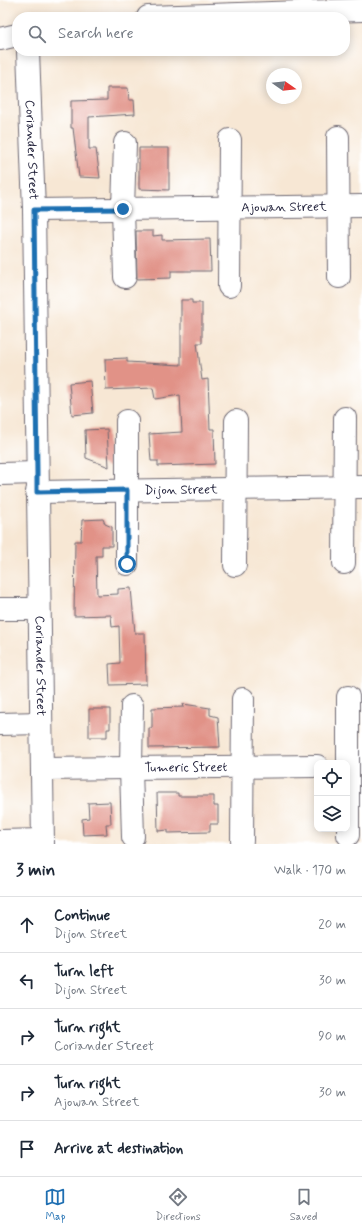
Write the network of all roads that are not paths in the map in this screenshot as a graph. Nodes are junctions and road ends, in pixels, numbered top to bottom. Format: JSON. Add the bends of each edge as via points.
{"nodes":[{"id":1,"x":362,"y":10,"type":"edge"},
{"id":2,"x":301,"y":12,"type":"edge"},
{"id":3,"x":12,"y":36,"type":"edge"},
{"id":4,"x":0,"y":39,"type":"edge"},
{"id":5,"x":28,"y":56,"type":"edge"},
{"id":6,"x":338,"y":136,"type":"dead end"},
{"id":7,"x":230,"y":140,"type":"dead end"},
{"id":8,"x":125,"y":143,"type":"dead end"},
{"id":9,"x":339,"y":206,"type":"junction"},
{"id":10,"x":362,"y":206,"type":"edge"},
{"id":11,"x":230,"y":208,"type":"junction"},
{"id":12,"x":123,"y":209,"type":"junction"},
{"id":13,"x":34,"y":210,"type":"junction"},
{"id":14,"x":125,"y":277,"type":"dead end"},
{"id":15,"x":339,"y":277,"type":"dead end"},
{"id":16,"x":229,"y":286,"type":"dead end"},
{"id":17,"x":345,"y":418,"type":"dead end"},
{"id":18,"x":127,"y":421,"type":"dead end"},
{"id":19,"x":236,"y":421,"type":"dead end"},
{"id":20,"x":0,"y":474,"type":"edge"},
{"id":21,"x":37,"y":482,"type":"junction"},
{"id":22,"x":353,"y":487,"type":"edge"},
{"id":23,"x":236,"y":489,"type":"junction"},
{"id":24,"x":127,"y":490,"type":"junction"},
{"id":25,"x":344,"y":563,"type":"dead end"},
{"id":26,"x":127,"y":564,"type":"dead end"},
{"id":27,"x":234,"y":565,"type":"dead end"},
{"id":28,"x":0,"y":608,"type":"edge"},
{"id":29,"x":39,"y":608,"type":"junction"},
{"id":30,"x":348,"y":697,"type":"dead end"},
{"id":31,"x":242,"y":700,"type":"dead end"},
{"id":32,"x":132,"y":706,"type":"dead end"},
{"id":33,"x":41,"y":723,"type":"junction"},
{"id":34,"x":0,"y":724,"type":"edge"},
{"id":35,"x":314,"y":766,"type":"edge"},
{"id":36,"x":352,"y":766,"type":"edge"},
{"id":37,"x":241,"y":767,"type":"junction"},
{"id":38,"x":131,"y":768,"type":"junction"},
{"id":39,"x":42,"y":769,"type":"junction"},
{"id":40,"x":348,"y":835,"type":"dead end"},
{"id":41,"x":133,"y":837,"type":"dead end"},
{"id":42,"x":0,"y":841,"type":"edge"},
{"id":43,"x":242,"y":841,"type":"dead end"},
{"id":44,"x":43,"y":842,"type":"edge"}],
"edges":[{"from":1,"to":2,"type":"street"},
{"from":3,"to":4,"type":"street"},
{"from":5,"to":13,"type":"street","name":"Coriander Street"},
{"from":6,"to":9,"type":"street","name":"Ajowan Street"},
{"from":7,"to":11,"type":"street","name":"Ajowan Street"},
{"from":8,"to":12,"type":"street"},
{"from":9,"to":10,"type":"street","name":"Ajowan Street"},
{"from":9,"to":11,"type":"street","name":"Ajowan Street"},
{"from":9,"to":15,"type":"street","name":"Ajowan Street"},
{"from":11,"to":12,"type":"street","name":"Ajowan Street"},
{"from":11,"to":16,"type":"street","name":"Ajowan Street"},
{"from":12,"to":13,"type":"street","name":"Ajowan Street"},
{"from":12,"to":14,"type":"street"},
{"from":13,"to":21,"type":"street","name":"Coriander Street"},
{"from":17,"to":22,"type":"street"},
{"from":18,"to":24,"type":"street","name":"Dijon Street"},
{"from":19,"to":23,"type":"street","name":"Dijon Street"},
{"from":20,"to":21,"type":"street","name":"Dijon Street"},
{"from":21,"to":24,"type":"street","name":"Dijon Street"},
{"from":21,"to":29,"type":"street","name":"Coriander Street"},
{"from":22,"to":23,"type":"street","name":"Dijon Street"},
{"from":22,"to":25,"type":"street"},
{"from":23,"to":24,"type":"street","name":"Dijon Street"},
{"from":23,"to":27,"type":"street","name":"Dijon Street"},
{"from":24,"to":26,"type":"street","name":"Dijon Street"},
{"from":28,"to":29,"type":"street","name":"Coriander Street"},
{"from":29,"to":33,"type":"street","name":"Coriander Street"},
{"from":30,"to":36,"type":"street"},
{"from":31,"to":37,"type":"street","name":"Tumeric Street"},
{"from":32,"to":38,"type":"street","name":"Tumeric Street"},
{"from":33,"to":34,"type":"street","name":"Coriander Street"},
{"from":33,"to":39,"type":"street","name":"Coriander Street"},
{"from":35,"to":37,"type":"street","name":"Tumeric Street"},
{"from":36,"to":40,"type":"street"},
{"from":37,"to":38,"type":"street","name":"Tumeric Street"},
{"from":37,"to":43,"type":"street","name":"Tumeric Street"},
{"from":38,"to":39,"type":"street","name":"Tumeric Street"},
{"from":38,"to":41,"type":"street","name":"Tumeric Street"},
{"from":39,"to":44,"type":"street","name":"Coriander Street"},
{"from":42,"to":44,"type":"street","name":"Coriander Street"}]}
